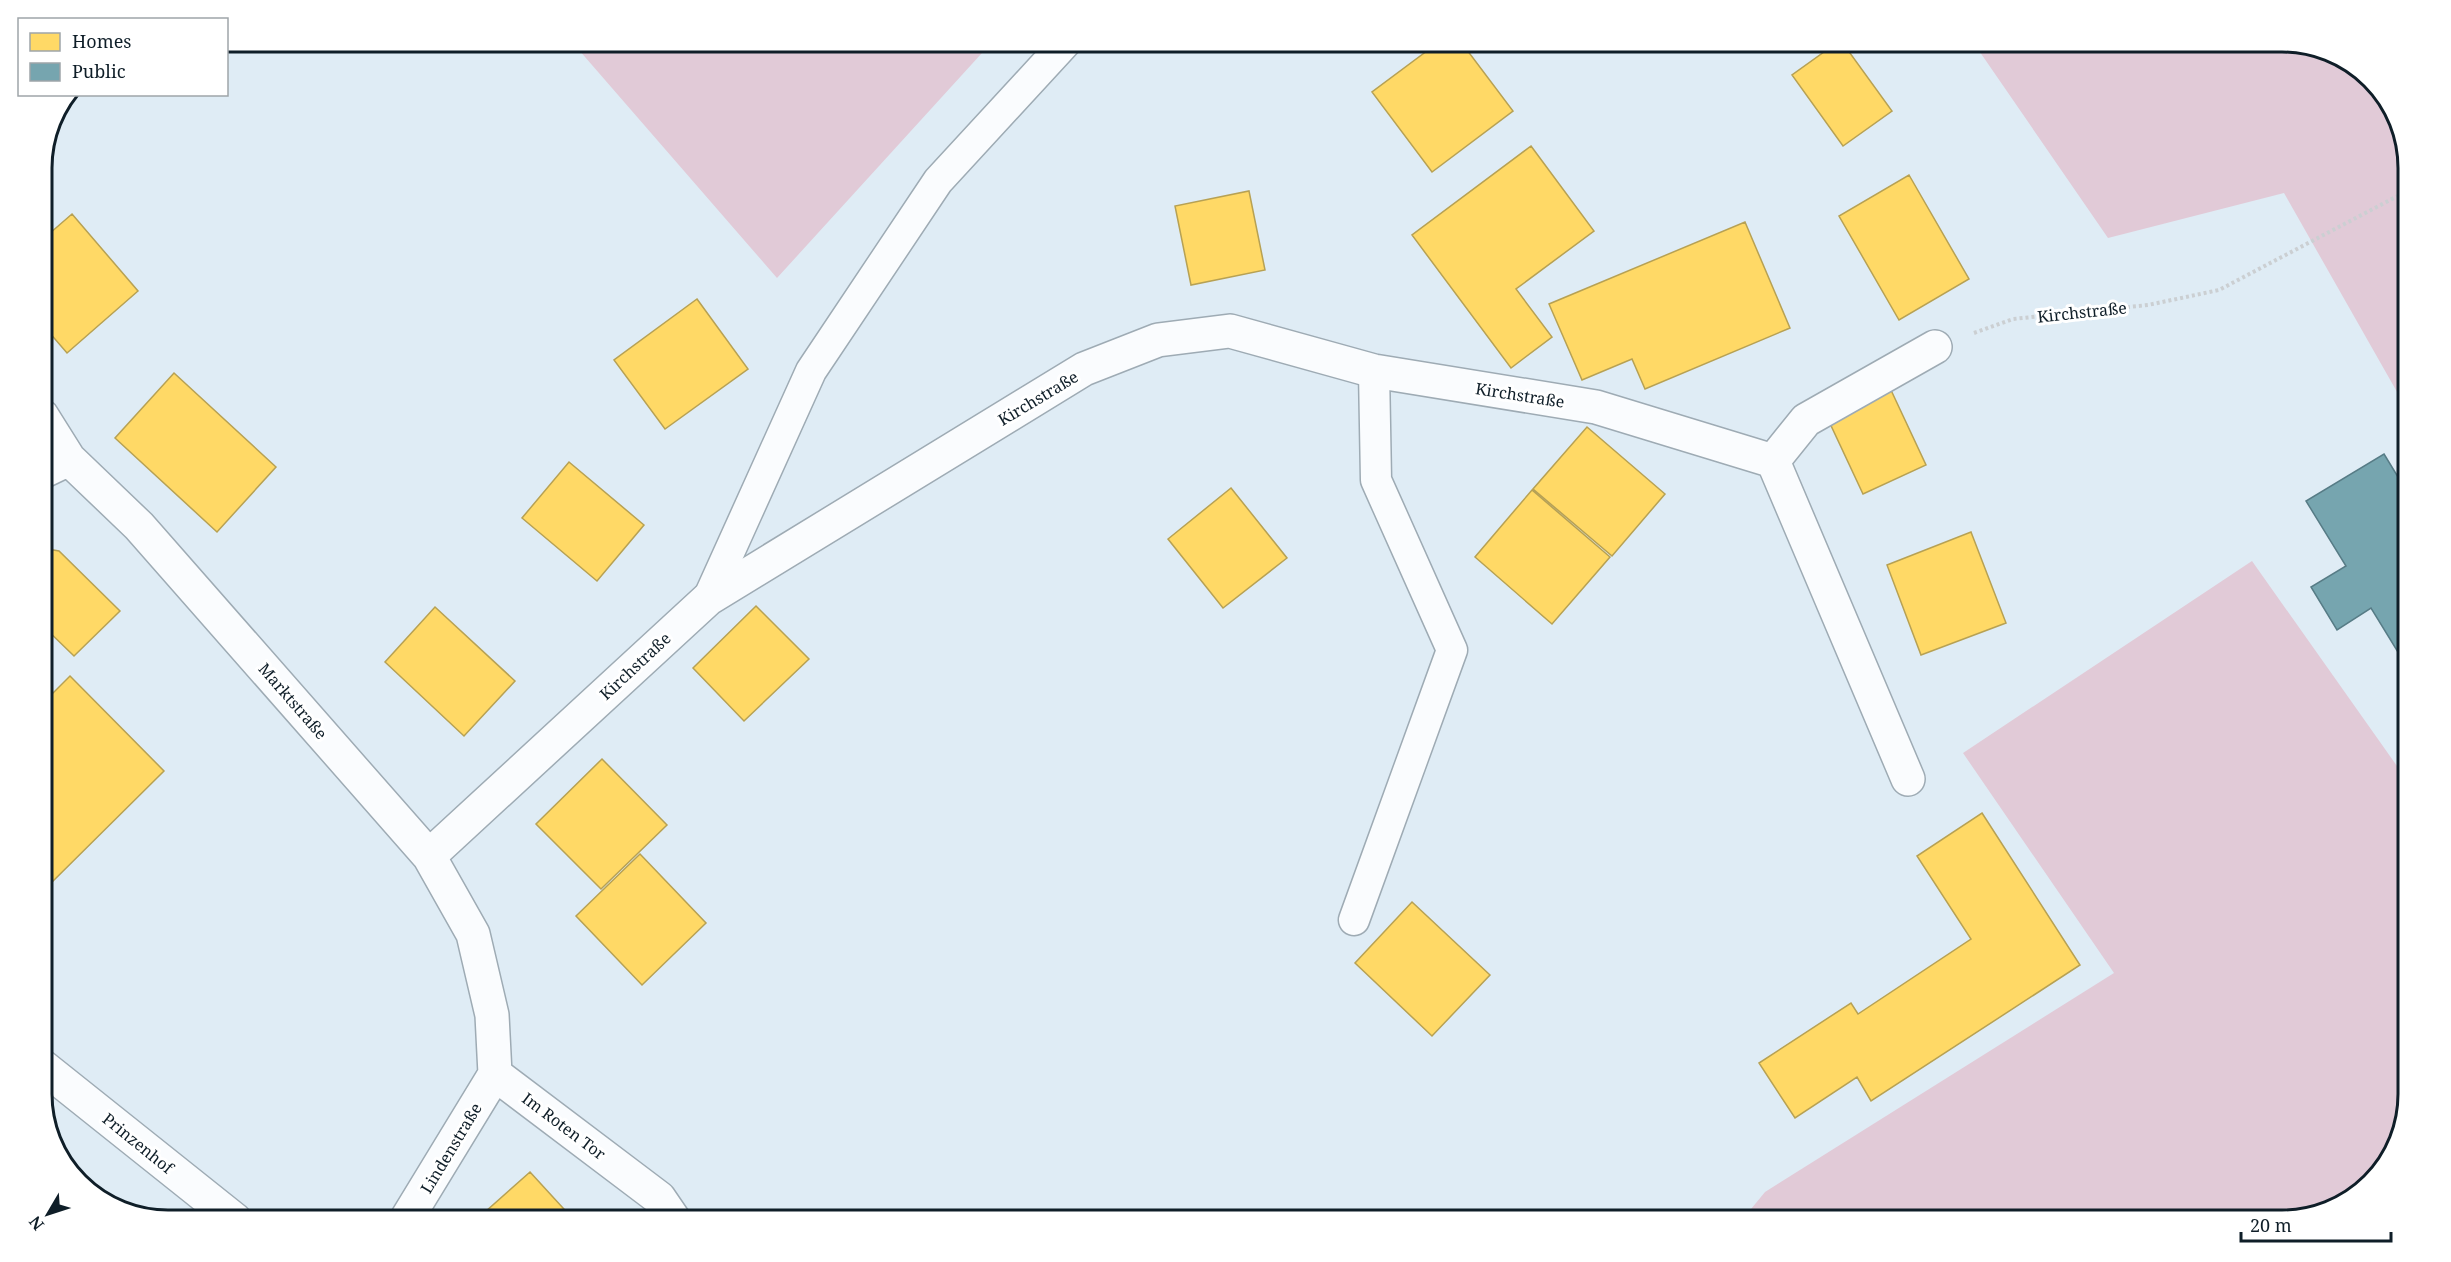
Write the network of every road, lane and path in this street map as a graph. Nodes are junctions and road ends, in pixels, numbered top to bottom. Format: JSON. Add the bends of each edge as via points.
{"nodes":[{"id":1,"x":1056,"y":53,"type":"edge"},
{"id":2,"x":2398,"y":196,"type":"edge"},
{"id":3,"x":1935,"y":347,"type":"joint"},
{"id":4,"x":1374,"y":371,"type":"junction"},
{"id":5,"x":1773,"y":461,"type":"junction"},
{"id":6,"x":56,"y":465,"type":"edge"},
{"id":7,"x":708,"y":599,"type":"junction"},
{"id":8,"x":1908,"y":779,"type":"dead end"},
{"id":9,"x":429,"y":856,"type":"junction"},
{"id":10,"x":1354,"y":920,"type":"dead end"},
{"id":11,"x":495,"y":1074,"type":"junction"},
{"id":12,"x":53,"y":1075,"type":"edge"},
{"id":13,"x":222,"y":1210,"type":"edge"},
{"id":14,"x":412,"y":1210,"type":"edge"},
{"id":15,"x":667,"y":1210,"type":"edge"}],
"edges":[{"from":1,"to":7,"type":"lane","via":[[938,181],[811,371]]},
{"from":2,"to":3,"type":"path","name":"Kirchstraße","via":[[2219,290],[2148,305],[2013,319]]},
{"from":3,"to":5,"type":"street","via":[[1806,420]]},
{"from":4,"to":5,"type":"street","name":"Kirchstraße","via":[[1596,407]]},
{"from":4,"to":7,"type":"street","name":"Kirchstraße","via":[[1230,331],[1158,340],[1084,369]]},
{"from":4,"to":10,"type":"lane","via":[[1376,480],[1452,650]]},
{"from":5,"to":8,"type":"street"},
{"from":6,"to":9,"type":"street","name":"Marktstraße","via":[[139,526]]},
{"from":7,"to":9,"type":"street","name":"Kirchstraße"},
{"from":9,"to":11,"type":"street","name":"Marktstraße","via":[[473,934],[492,1015]]},
{"from":11,"to":14,"type":"street","name":"Lindenstraße"},
{"from":11,"to":15,"type":"street","name":"Im Roten Tor","via":[[659,1198]]},
{"from":12,"to":13,"type":"street","name":"Prinzenhof"}]}
